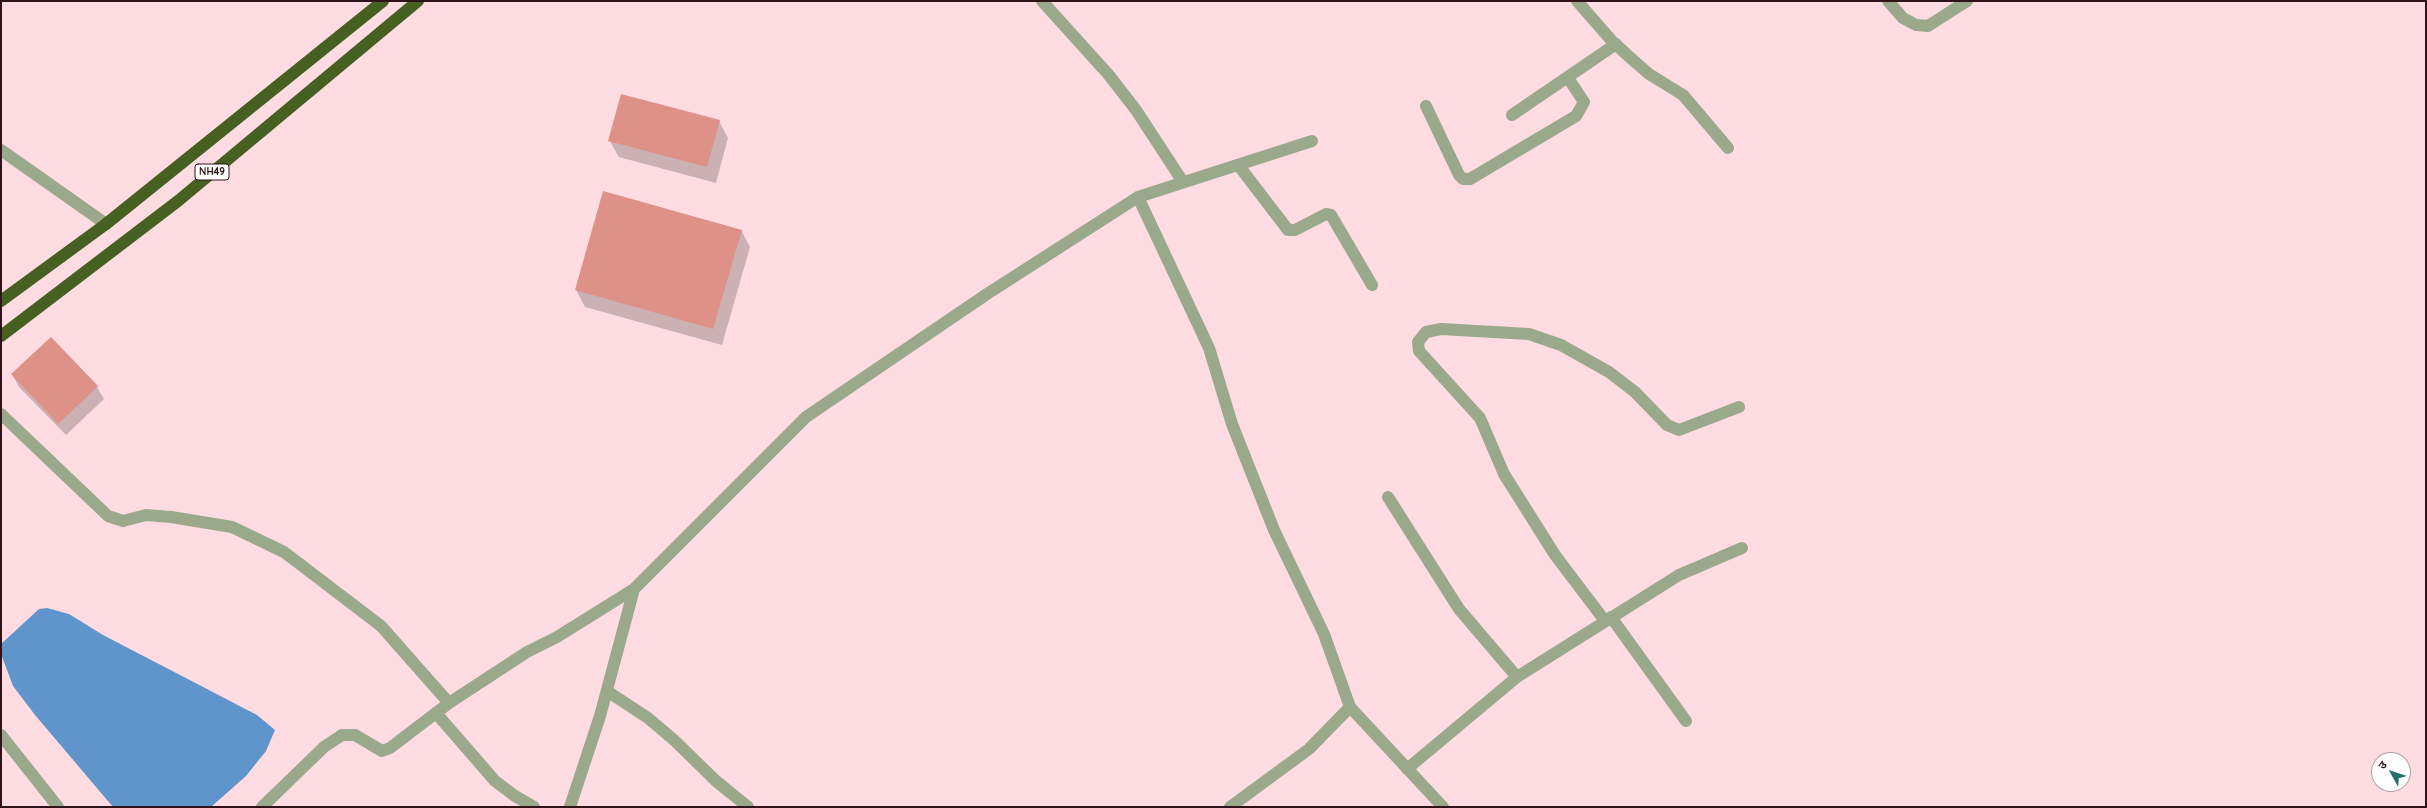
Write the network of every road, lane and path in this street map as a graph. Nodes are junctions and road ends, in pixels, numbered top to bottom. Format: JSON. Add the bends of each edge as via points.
{"nodes":[{"id":1,"x":383,"y":1,"type":"edge"},
{"id":2,"x":418,"y":1,"type":"edge"},
{"id":3,"x":1042,"y":1,"type":"edge"},
{"id":4,"x":1577,"y":1,"type":"edge"},
{"id":5,"x":1888,"y":1,"type":"edge"},
{"id":6,"x":1967,"y":1,"type":"edge"},
{"id":7,"x":1616,"y":44,"type":"junction"},
{"id":8,"x":1568,"y":78,"type":"junction"},
{"id":9,"x":1426,"y":106,"type":"dead end"},
{"id":10,"x":1512,"y":115,"type":"dead end"},
{"id":11,"x":1312,"y":141,"type":"dead end"},
{"id":12,"x":1728,"y":148,"type":"dead end"},
{"id":13,"x":1,"y":150,"type":"edge"},
{"id":14,"x":1239,"y":166,"type":"junction"},
{"id":15,"x":1183,"y":182,"type":"junction"},
{"id":16,"x":1138,"y":197,"type":"junction"},
{"id":17,"x":106,"y":224,"type":"junction"},
{"id":18,"x":1372,"y":285,"type":"dead end"},
{"id":19,"x":1,"y":301,"type":"edge"},
{"id":20,"x":1,"y":336,"type":"edge"},
{"id":21,"x":1739,"y":407,"type":"dead end"},
{"id":22,"x":1,"y":414,"type":"edge"},
{"id":23,"x":1388,"y":497,"type":"dead end"},
{"id":24,"x":1742,"y":548,"type":"dead end"},
{"id":25,"x":634,"y":589,"type":"junction"},
{"id":26,"x":1608,"y":619,"type":"junction"},
{"id":27,"x":1517,"y":677,"type":"junction"},
{"id":28,"x":607,"y":691,"type":"junction"},
{"id":29,"x":449,"y":704,"type":"junction"},
{"id":30,"x":1350,"y":707,"type":"junction"},
{"id":31,"x":436,"y":713,"type":"junction"},
{"id":32,"x":1686,"y":720,"type":"dead end"},
{"id":33,"x":1,"y":735,"type":"edge"},
{"id":34,"x":1408,"y":769,"type":"junction"},
{"id":35,"x":266,"y":806,"type":"edge"},
{"id":36,"x":58,"y":807,"type":"edge"},
{"id":37,"x":534,"y":807,"type":"edge"},
{"id":38,"x":570,"y":807,"type":"edge"},
{"id":39,"x":748,"y":807,"type":"edge"},
{"id":40,"x":1230,"y":807,"type":"edge"},
{"id":41,"x":1443,"y":807,"type":"edge"}],
"edges":[{"from":1,"to":17,"type":"highway","number":"NH49"},
{"from":2,"to":20,"type":"highway","number":"NH49","via":[[178,201]]},
{"from":3,"to":15,"type":"street","via":[[1113,80]]},
{"from":4,"to":7,"type":"street"},
{"from":5,"to":6,"type":"street","via":[[1903,18],[1916,25],[1928,26]]},
{"from":7,"to":8,"type":"street"},
{"from":7,"to":12,"type":"street","via":[[1649,74],[1683,96]]},
{"from":8,"to":9,"type":"street","via":[[1584,102],[1576,116],[1470,179],[1459,175]]},
{"from":8,"to":10,"type":"street"},
{"from":11,"to":14,"type":"street"},
{"from":13,"to":17,"type":"street"},
{"from":14,"to":15,"type":"street"},
{"from":14,"to":18,"type":"street","via":[[1288,230],[1295,230],[1326,214],[1331,215]]},
{"from":15,"to":16,"type":"street"},
{"from":16,"to":25,"type":"street","via":[[981,298],[806,417]]},
{"from":16,"to":30,"type":"street","via":[[1209,348],[1232,424],[1274,530],[1324,634]]},
{"from":17,"to":19,"type":"highway","number":"NH49"},
{"from":21,"to":26,"type":"street","via":[[1679,430],[1667,425],[1636,392],[1609,372],[1561,345],[1529,334],[1441,329],[1426,332],[1418,342],[1419,351],[1480,418],[1504,474],[1555,555]]},
{"from":22,"to":29,"type":"street","via":[[108,516],[123,521],[146,515],[171,517],[232,527],[284,552],[382,626]]},
{"from":23,"to":27,"type":"street","via":[[1459,609]]},
{"from":24,"to":26,"type":"street","via":[[1679,575]]},
{"from":25,"to":28,"type":"street"},
{"from":25,"to":29,"type":"street","via":[[557,637],[527,652]]},
{"from":26,"to":27,"type":"street"},
{"from":26,"to":32,"type":"street"},
{"from":27,"to":34,"type":"street"},
{"from":28,"to":38,"type":"street"},
{"from":28,"to":39,"type":"street","via":[[648,718]]},
{"from":29,"to":31,"type":"street"},
{"from":30,"to":34,"type":"street"},
{"from":30,"to":40,"type":"street","via":[[1309,749]]},
{"from":31,"to":35,"type":"street","via":[[390,748],[382,751],[355,735],[342,735],[324,747]]},
{"from":31,"to":37,"type":"street","via":[[495,781]]},
{"from":33,"to":36,"type":"street"},
{"from":34,"to":41,"type":"street"}]}
